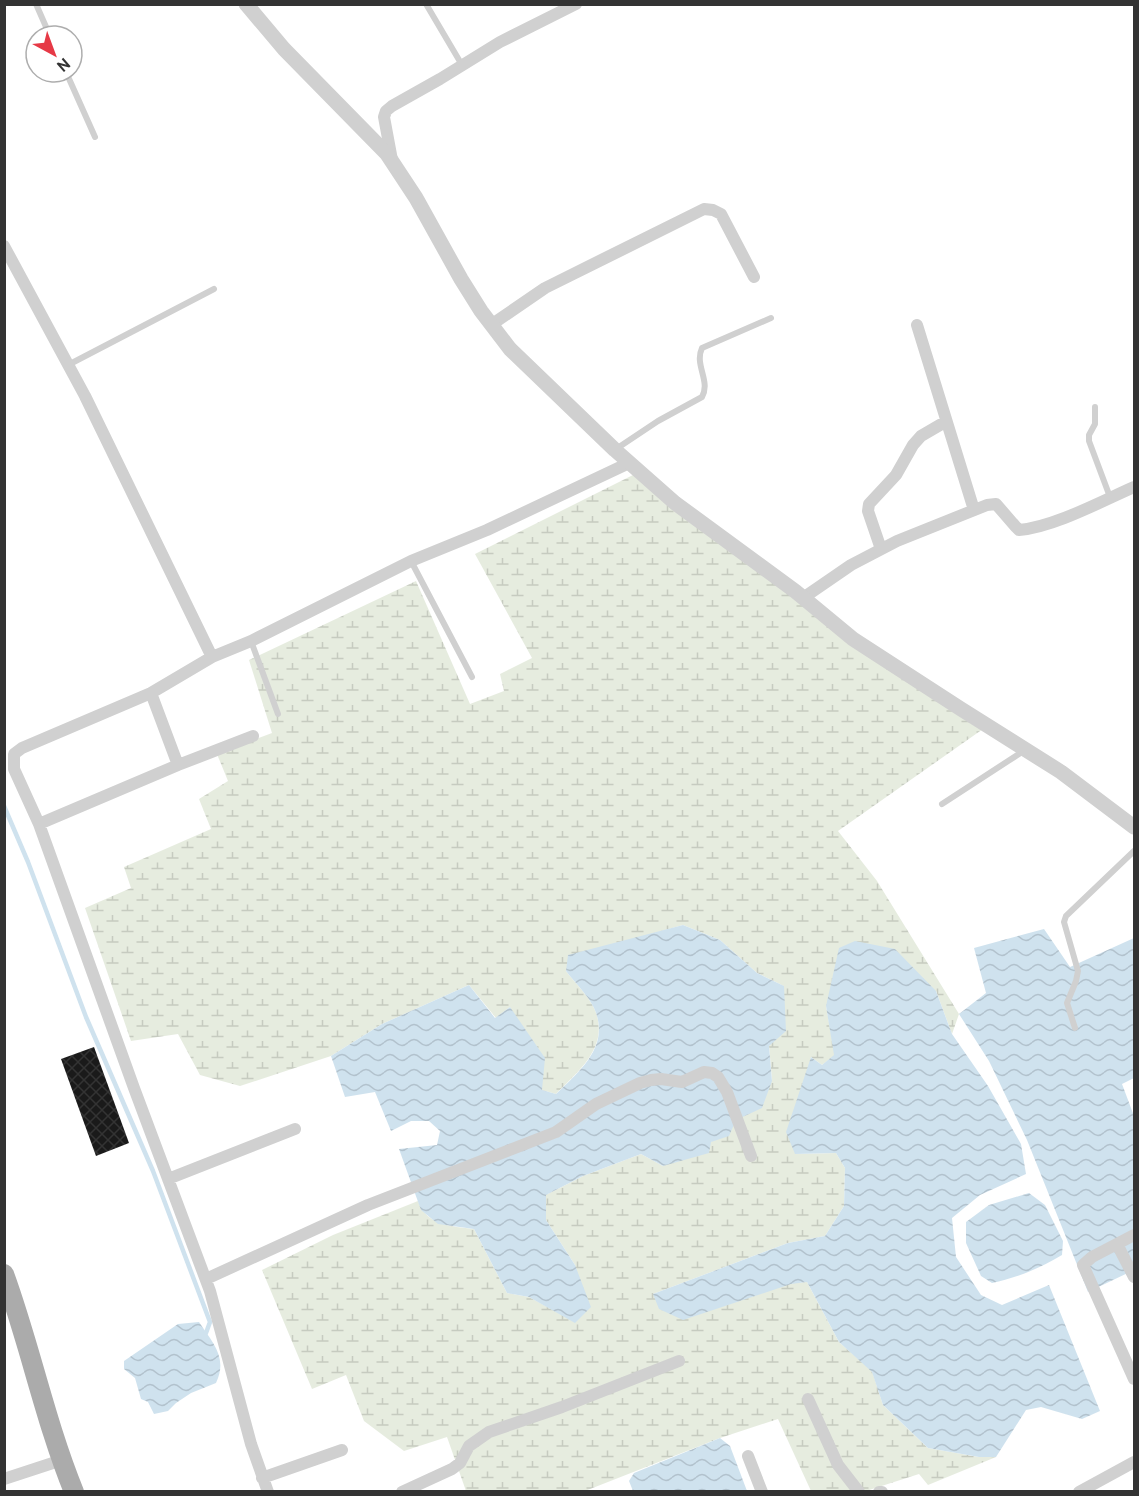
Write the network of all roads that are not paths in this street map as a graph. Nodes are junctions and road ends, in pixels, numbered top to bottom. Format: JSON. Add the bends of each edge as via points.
{"nodes":[{"id":1,"x":36,"y":4,"type":"edge"},
{"id":2,"x":246,"y":4,"type":"edge"},
{"id":3,"x":426,"y":4,"type":"edge"},
{"id":4,"x":576,"y":4,"type":"edge"},
{"id":5,"x":45,"y":24,"type":"edge"},
{"id":6,"x":462,"y":65,"type":"junction"},
{"id":7,"x":71,"y":84,"type":"edge"},
{"id":8,"x":95,"y":137,"type":"dead end"},
{"id":9,"x":393,"y":161,"type":"junction"},
{"id":10,"x":4,"y":246,"type":"edge"},
{"id":11,"x":754,"y":277,"type":"dead end"},
{"id":12,"x":214,"y":289,"type":"dead end"},
{"id":13,"x":771,"y":318,"type":"dead end"},
{"id":14,"x":491,"y":325,"type":"junction"},
{"id":15,"x":917,"y":325,"type":"dead end"},
{"id":16,"x":67,"y":365,"type":"junction"},
{"id":17,"x":1095,"y":407,"type":"dead end"},
{"id":18,"x":945,"y":422,"type":"junction"},
{"id":19,"x":615,"y":450,"type":"junction"},
{"id":20,"x":630,"y":463,"type":"junction"},
{"id":21,"x":1134,"y":487,"type":"edge"},
{"id":22,"x":1110,"y":498,"type":"junction"},
{"id":23,"x":974,"y":510,"type":"junction"},
{"id":24,"x":881,"y":549,"type":"junction"},
{"id":25,"x":411,"y":561,"type":"junction"},
{"id":26,"x":803,"y":597,"type":"junction"},
{"id":27,"x":251,"y":641,"type":"junction"},
{"id":28,"x":212,"y":657,"type":"junction"},
{"id":29,"x":472,"y":677,"type":"dead end"},
{"id":30,"x":151,"y":693,"type":"junction"},
{"id":31,"x":278,"y":714,"type":"dead end"},
{"id":32,"x":253,"y":736,"type":"dead end"},
{"id":33,"x":1026,"y":749,"type":"junction"},
{"id":34,"x":9,"y":757,"type":"edge"},
{"id":35,"x":178,"y":765,"type":"junction"},
{"id":36,"x":942,"y":804,"type":"dead end"},
{"id":37,"x":39,"y":824,"type":"junction"},
{"id":38,"x":1134,"y":826,"type":"edge"},
{"id":39,"x":1134,"y":851,"type":"edge"},
{"id":40,"x":1075,"y":1028,"type":"dead end"},
{"id":41,"x":295,"y":1129,"type":"dead end"},
{"id":42,"x":751,"y":1156,"type":"dead end"},
{"id":43,"x":168,"y":1179,"type":"junction"},
{"id":44,"x":1134,"y":1235,"type":"edge"},
{"id":45,"x":1117,"y":1244,"type":"junction"},
{"id":46,"x":4,"y":1274,"type":"edge"},
{"id":47,"x":1134,"y":1277,"type":"edge"},
{"id":48,"x":206,"y":1279,"type":"junction"},
{"id":49,"x":10,"y":1306,"type":"edge"},
{"id":50,"x":679,"y":1360,"type":"dead end"},
{"id":51,"x":1134,"y":1379,"type":"edge"},
{"id":52,"x":808,"y":1399,"type":"dead end"},
{"id":53,"x":342,"y":1449,"type":"dead end"},
{"id":54,"x":748,"y":1456,"type":"dead end"},
{"id":55,"x":62,"y":1460,"type":"junction"},
{"id":56,"x":1134,"y":1461,"type":"edge"},
{"id":57,"x":262,"y":1478,"type":"junction"},
{"id":58,"x":4,"y":1479,"type":"edge"},
{"id":59,"x":74,"y":1491,"type":"edge"},
{"id":60,"x":268,"y":1491,"type":"edge"},
{"id":61,"x":402,"y":1491,"type":"edge"},
{"id":62,"x":762,"y":1491,"type":"edge"},
{"id":63,"x":859,"y":1491,"type":"edge"},
{"id":64,"x":1079,"y":1491,"type":"edge"}],
"edges":[{"from":1,"to":5,"type":"lane"},
{"from":2,"to":9,"type":"street"},
{"from":3,"to":6,"type":"lane"},
{"from":4,"to":6,"type":"street"},
{"from":6,"to":9,"type":"street","via":[[386,111]]},
{"from":7,"to":8,"type":"lane"},
{"from":9,"to":14,"type":"street"},
{"from":10,"to":16,"type":"street"},
{"from":11,"to":14,"type":"street","via":[[721,214],[704,209],[545,288]]},
{"from":12,"to":16,"type":"lane"},
{"from":13,"to":19,"type":"lane","via":[[702,348],[699,361],[706,391],[702,398]]},
{"from":14,"to":19,"type":"street","via":[[510,349]]},
{"from":15,"to":18,"type":"street"},
{"from":16,"to":28,"type":"street"},
{"from":17,"to":22,"type":"lane","via":[[1089,441]]},
{"from":18,"to":23,"type":"street"},
{"from":18,"to":24,"type":"street","via":[[921,436],[896,475],[870,504],[868,511]]},
{"from":19,"to":20,"type":"street"},
{"from":20,"to":25,"type":"street"},
{"from":20,"to":26,"type":"street","via":[[675,503]]},
{"from":21,"to":22,"type":"street"},
{"from":22,"to":23,"type":"street","via":[[1020,530],[996,504]]},
{"from":23,"to":24,"type":"street"},
{"from":24,"to":26,"type":"street"},
{"from":25,"to":27,"type":"street"},
{"from":25,"to":29,"type":"lane"},
{"from":26,"to":33,"type":"street","via":[[853,639]]},
{"from":27,"to":28,"type":"street"},
{"from":27,"to":31,"type":"lane"},
{"from":28,"to":30,"type":"street"},
{"from":30,"to":34,"type":"street"},
{"from":30,"to":35,"type":"street"},
{"from":32,"to":35,"type":"street"},
{"from":33,"to":36,"type":"lane"},
{"from":33,"to":38,"type":"street"},
{"from":34,"to":37,"type":"street"},
{"from":35,"to":37,"type":"street"},
{"from":37,"to":43,"type":"street"},
{"from":39,"to":40,"type":"lane","via":[[1064,922],[1078,971],[1067,1003]]},
{"from":41,"to":43,"type":"street"},
{"from":42,"to":48,"type":"street","via":[[718,1077],[704,1072],[682,1082],[651,1080],[596,1104],[556,1132],[368,1206]]},
{"from":43,"to":48,"type":"street"},
{"from":44,"to":45,"type":"street"},
{"from":45,"to":47,"type":"street"},
{"from":45,"to":51,"type":"street","via":[[1083,1265]]},
{"from":46,"to":49,"type":"main road"},
{"from":48,"to":57,"type":"street"},
{"from":49,"to":55,"type":"main road"},
{"from":50,"to":61,"type":"street","via":[[489,1432],[469,1446],[452,1469]]},
{"from":52,"to":63,"type":"street","via":[[838,1465]]},
{"from":53,"to":57,"type":"street"},
{"from":54,"to":62,"type":"street"},
{"from":55,"to":58,"type":"street"},
{"from":55,"to":59,"type":"main road"},
{"from":56,"to":64,"type":"street"},
{"from":57,"to":60,"type":"street"}]}
